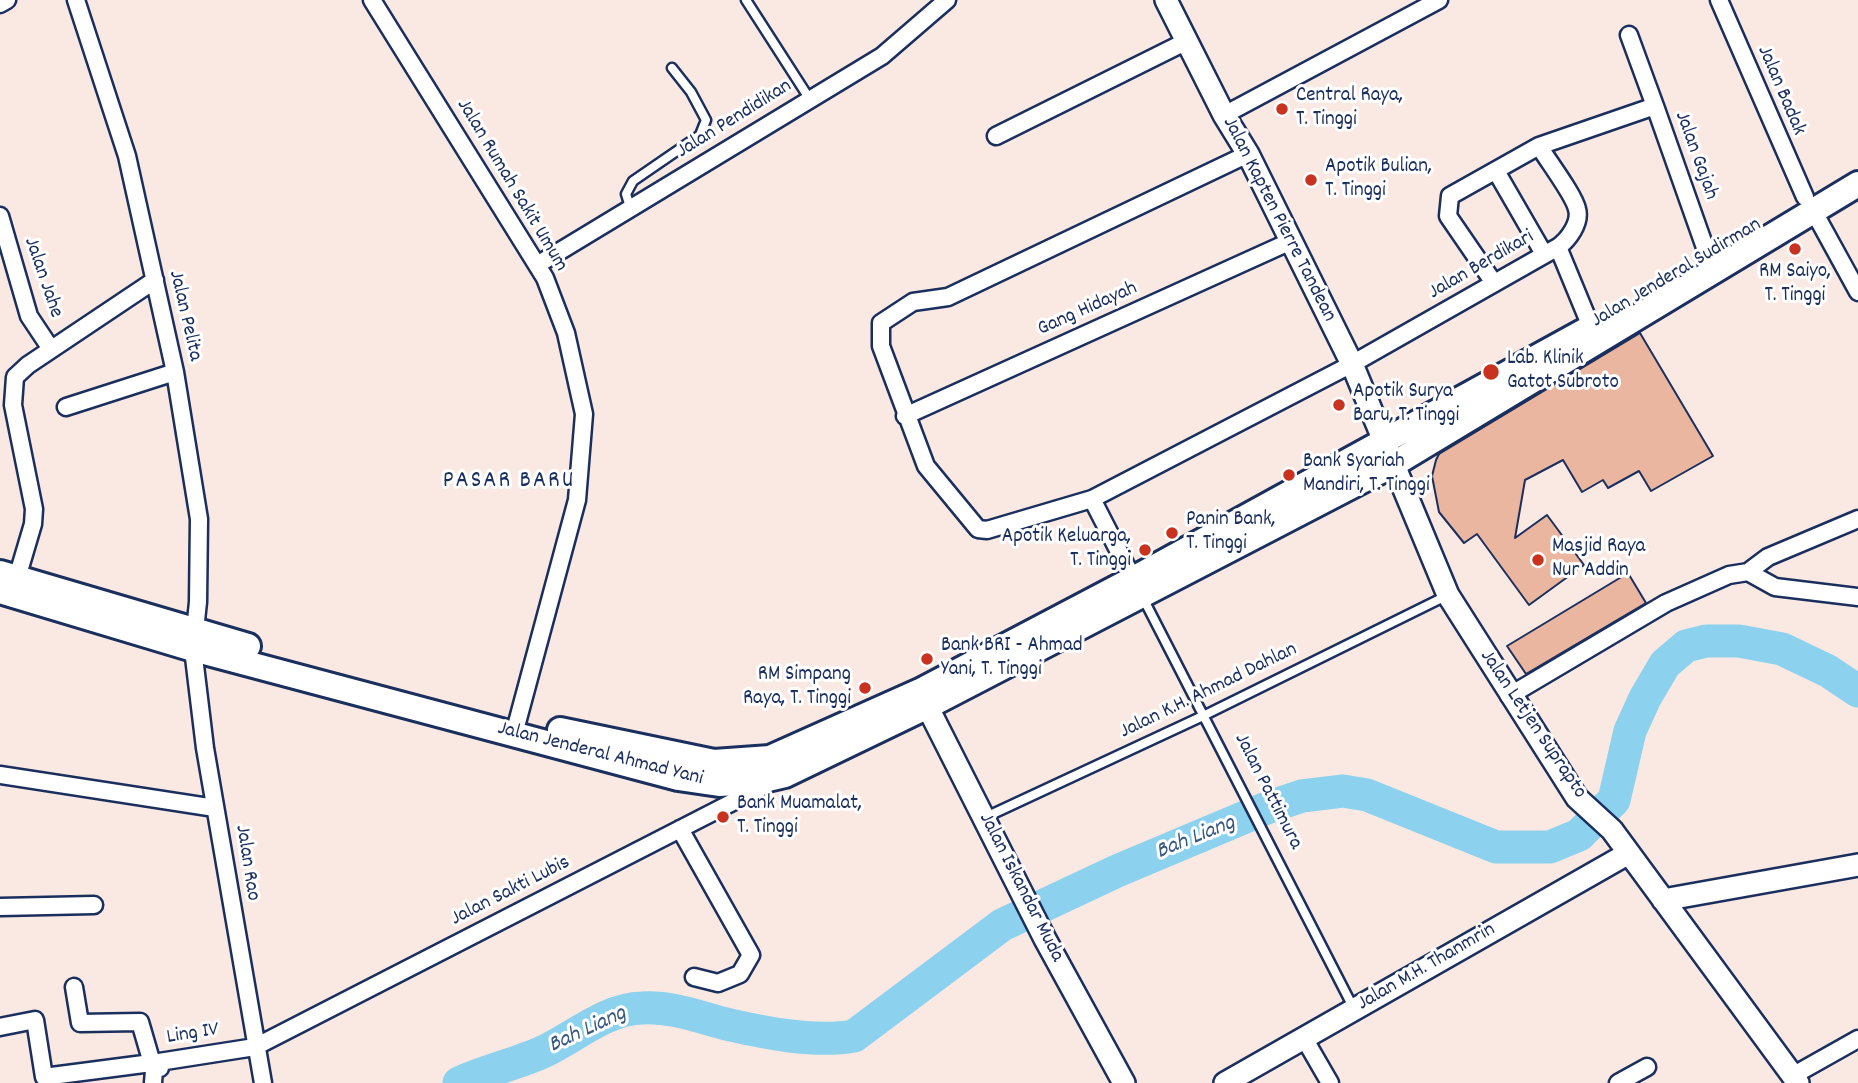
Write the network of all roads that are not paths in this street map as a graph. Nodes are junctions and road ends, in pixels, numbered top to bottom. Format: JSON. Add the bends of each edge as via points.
{"nodes":[{"id":1,"x":7,"y":0,"type":"edge"},
{"id":2,"x":76,"y":0,"type":"edge"},
{"id":3,"x":372,"y":0,"type":"edge"},
{"id":4,"x":746,"y":0,"type":"edge"},
{"id":5,"x":947,"y":0,"type":"edge"},
{"id":6,"x":1166,"y":0,"type":"edge"},
{"id":7,"x":1439,"y":0,"type":"edge"},
{"id":8,"x":1719,"y":0,"type":"edge"},
{"id":9,"x":0,"y":4,"type":"edge"},
{"id":10,"x":1629,"y":35,"type":"dead end"},
{"id":11,"x":1187,"y":41,"type":"junction"},
{"id":12,"x":671,"y":68,"type":"dead end"},
{"id":13,"x":809,"y":98,"type":"junction"},
{"id":14,"x":1655,"y":106,"type":"junction"},
{"id":15,"x":1224,"y":115,"type":"junction"},
{"id":16,"x":996,"y":136,"type":"dead end"},
{"id":17,"x":1539,"y":146,"type":"junction"},
{"id":18,"x":1248,"y":154,"type":"junction"},
{"id":19,"x":1858,"y":165,"type":"edge"},
{"id":20,"x":1496,"y":171,"type":"junction"},
{"id":21,"x":1858,"y":184,"type":"edge"},
{"id":22,"x":1809,"y":204,"type":"junction"},
{"id":23,"x":631,"y":210,"type":"junction"},
{"id":24,"x":0,"y":216,"type":"edge"},
{"id":25,"x":1289,"y":242,"type":"junction"},
{"id":26,"x":1551,"y":251,"type":"junction"},
{"id":27,"x":1708,"y":256,"type":"junction"},
{"id":28,"x":537,"y":265,"type":"junction"},
{"id":29,"x":155,"y":280,"type":"junction"},
{"id":30,"x":1494,"y":282,"type":"junction"},
{"id":31,"x":1858,"y":292,"type":"edge"},
{"id":32,"x":1591,"y":327,"type":"junction"},
{"id":33,"x":51,"y":349,"type":"junction"},
{"id":34,"x":1352,"y":364,"type":"junction"},
{"id":35,"x":175,"y":372,"type":"junction"},
{"id":36,"x":66,"y":407,"type":"dead end"},
{"id":37,"x":905,"y":416,"type":"junction"},
{"id":38,"x":1389,"y":453,"type":"junction"},
{"id":39,"x":1092,"y":499,"type":"junction"},
{"id":40,"x":1858,"y":519,"type":"edge"},
{"id":41,"x":1748,"y":572,"type":"junction"},
{"id":42,"x":6,"y":581,"type":"edge"},
{"id":43,"x":1137,"y":587,"type":"junction"},
{"id":44,"x":1448,"y":595,"type":"junction"},
{"id":45,"x":1858,"y":597,"type":"edge"},
{"id":46,"x":195,"y":641,"type":"junction"},
{"id":47,"x":1509,"y":696,"type":"junction"},
{"id":48,"x":924,"y":699,"type":"junction"},
{"id":49,"x":1205,"y":715,"type":"junction"},
{"id":50,"x":516,"y":727,"type":"junction"},
{"id":51,"x":0,"y":775,"type":"edge"},
{"id":52,"x":786,"y":775,"type":"junction"},
{"id":53,"x":215,"y":808,"type":"junction"},
{"id":54,"x":984,"y":818,"type":"junction"},
{"id":55,"x":680,"y":829,"type":"junction"},
{"id":56,"x":1629,"y":853,"type":"junction"},
{"id":57,"x":1858,"y":865,"type":"edge"},
{"id":58,"x":1663,"y":900,"type":"junction"},
{"id":59,"x":94,"y":905,"type":"dead end"},
{"id":60,"x":0,"y":907,"type":"edge"},
{"id":61,"x":694,"y":977,"type":"dead end"},
{"id":62,"x":74,"y":987,"type":"dead end"},
{"id":63,"x":1354,"y":1009,"type":"junction"},
{"id":64,"x":0,"y":1027,"type":"edge"},
{"id":65,"x":1304,"y":1038,"type":"junction"},
{"id":66,"x":1858,"y":1039,"type":"edge"},
{"id":67,"x":255,"y":1047,"type":"junction"},
{"id":68,"x":1647,"y":1066,"type":"dead end"},
{"id":69,"x":156,"y":1072,"type":"edge"},
{"id":70,"x":1252,"y":1076,"type":"edge"},
{"id":71,"x":1796,"y":1079,"type":"edge"},
{"id":72,"x":263,"y":1083,"type":"edge"},
{"id":73,"x":1124,"y":1083,"type":"edge"},
{"id":74,"x":1225,"y":1083,"type":"edge"},
{"id":75,"x":1330,"y":1083,"type":"edge"},
{"id":76,"x":1618,"y":1083,"type":"edge"}],
"edges":[{"from":1,"to":9,"type":"street"},
{"from":2,"to":29,"type":"street","name":"Jalan Pelita","via":[[127,156]]},
{"from":3,"to":28,"type":"street","name":"Jalan Rumah Sakit Umum"},
{"from":4,"to":13,"type":"lane"},
{"from":5,"to":13,"type":"street","name":"Jalan Pendidikan","via":[[882,56]]},
{"from":6,"to":11,"type":"main road","name":"Jalan Kapten Pierre Tandean"},
{"from":7,"to":15,"type":"street"},
{"from":8,"to":22,"type":"street","name":"Jalan Badak"},
{"from":10,"to":14,"type":"street"},
{"from":11,"to":15,"type":"main road","name":"Jalan Kapten Pierre Tandean"},
{"from":11,"to":16,"type":"street"},
{"from":12,"to":23,"type":"lane","via":[[706,120],[700,135],[633,181],[626,194]]},
{"from":13,"to":23,"type":"street","name":"Jalan Pendidikan"},
{"from":14,"to":17,"type":"street","name":"Jalan Gajah"},
{"from":14,"to":27,"type":"street","name":"Jalan Gajah"},
{"from":15,"to":18,"type":"main road","name":"Jalan Kapten Pierre Tandean"},
{"from":17,"to":20,"type":"street","name":"Jalan Gajah"},
{"from":17,"to":26,"type":"street","via":[[1578,210],[1567,240]]},
{"from":18,"to":25,"type":"main road","name":"Jalan Kapten Pierre Tandean"},
{"from":18,"to":37,"type":"street","via":[[948,297],[913,302],[881,323],[881,346]]},
{"from":19,"to":22,"type":"main road","name":"Jalan Jenderal Sudirman"},
{"from":20,"to":26,"type":"street"},
{"from":20,"to":30,"type":"street","name":"Jalan Gajah","via":[[1450,196],[1448,206],[1448,216]]},
{"from":21,"to":22,"type":"main road","name":"Jalan Jenderal Sudirman"},
{"from":22,"to":27,"type":"main road","name":"Jalan Jenderal Sudirman"},
{"from":22,"to":31,"type":"street","name":"Jalan Badak"},
{"from":22,"to":38,"type":"main road","name":"Jalan Jenderal Sudirman"},
{"from":23,"to":28,"type":"street","name":"Jalan Pendidikan"},
{"from":24,"to":33,"type":"street","name":"Jalan Jahe","via":[[29,316]]},
{"from":25,"to":34,"type":"main road","name":"Jalan Kapten Pierre Tandean"},
{"from":25,"to":37,"type":"street","name":"Gang Hidayah"},
{"from":26,"to":30,"type":"street","name":"Jalan Berdikari"},
{"from":26,"to":32,"type":"street","name":"Jalan Berdikari"},
{"from":27,"to":32,"type":"main road","name":"Jalan Jenderal Sudirman"},
{"from":28,"to":50,"type":"street","name":"Jalan Rumah Sakit Umum","via":[[566,333],[584,414],[577,499]]},
{"from":29,"to":33,"type":"street"},
{"from":29,"to":35,"type":"street","name":"Jalan Pelita"},
{"from":30,"to":34,"type":"street","name":"Jalan Berdikari"},
{"from":32,"to":38,"type":"main road","name":"Jalan Jenderal Sudirman"},
{"from":33,"to":42,"type":"street","via":[[15,377],[13,386],[34,509],[33,524]]},
{"from":34,"to":38,"type":"main road","name":"Jalan Kapten Pierre Tandean"},
{"from":34,"to":39,"type":"street"},
{"from":35,"to":36,"type":"street"},
{"from":35,"to":46,"type":"street","name":"Jalan Pelita","via":[[199,519]]},
{"from":37,"to":39,"type":"street","via":[[926,466],[978,528],[986,530]]},
{"from":38,"to":43,"type":"main road","name":"Jalan Jenderal Ahmad Yani"},
{"from":38,"to":44,"type":"main road","name":"Jalan Letjen Suprapto"},
{"from":39,"to":43,"type":"street","name":"Jalan Pattimura"},
{"from":40,"to":41,"type":"street","via":[[1768,557]]},
{"from":41,"to":45,"type":"street","via":[[1776,587]]},
{"from":41,"to":47,"type":"street","via":[[1728,575],[1666,603]]},
{"from":42,"to":46,"type":"main road","name":"Jalan Jenderal Ahmad Yani"},
{"from":43,"to":48,"type":"main road","name":"Jalan Jenderal Ahmad Yani"},
{"from":43,"to":49,"type":"lane","name":"Jalan Pattimura"},
{"from":44,"to":47,"type":"main road","name":"Jalan Letjen Suprapto"},
{"from":44,"to":49,"type":"lane","name":"Jalan K.H. Ahmad Dahlan"},
{"from":46,"to":50,"type":"main road","name":"Jalan Jenderal Ahmad Yani"},
{"from":46,"to":53,"type":"street","name":"Jalan Rao"},
{"from":47,"to":56,"type":"main road","name":"Jalan Letjen Suprapto","via":[[1577,799]]},
{"from":48,"to":50,"type":"main road","name":"Jalan Jenderal Ahmad Yani","via":[[770,758],[748,762],[714,762]]},
{"from":48,"to":52,"type":"main road","name":"Jalan Jenderal Ahmad Yani"},
{"from":48,"to":54,"type":"main road","name":"Jalan Iskandar Muda"},
{"from":49,"to":54,"type":"lane","name":"Jalan K.H. Ahmad Dahlan"},
{"from":49,"to":63,"type":"lane","name":"Jalan Pattimura"},
{"from":50,"to":52,"type":"main road","name":"Jalan Jenderal Ahmad Yani","via":[[678,778],[719,784]]},
{"from":51,"to":53,"type":"street"},
{"from":52,"to":55,"type":"street","name":"Jalan Sakti Lubis"},
{"from":53,"to":67,"type":"street","name":"Jalan Rao"},
{"from":54,"to":73,"type":"main road","name":"Jalan Iskandar Muda"},
{"from":55,"to":61,"type":"street","via":[[751,955],[740,974],[729,979],[718,983]]},
{"from":55,"to":67,"type":"street","name":"Jalan Sakti Lubis"},
{"from":56,"to":58,"type":"main road","name":"Jalan Letjen Suprapto"},
{"from":56,"to":63,"type":"main road","name":"Jalan M.H. Thanmrin"},
{"from":57,"to":58,"type":"main road"},
{"from":58,"to":71,"type":"main road","name":"Jalan Letjen Suprapto"},
{"from":59,"to":60,"type":"street"},
{"from":62,"to":69,"type":"street","via":[[80,1023],[140,1022]]},
{"from":63,"to":65,"type":"main road","name":"Jalan M.H. Thanmrin"},
{"from":64,"to":69,"type":"street","name":"Ling IV","via":[[35,1020],[44,1077]]},
{"from":65,"to":70,"type":"main road","name":"Jalan M.H. Thanmrin"},
{"from":65,"to":75,"type":"street"},
{"from":66,"to":71,"type":"street"},
{"from":67,"to":69,"type":"street","name":"Ling IV"},
{"from":67,"to":72,"type":"street","name":"Jalan Rao"},
{"from":68,"to":76,"type":"street"},
{"from":70,"to":74,"type":"main road","name":"Jalan M.H. Thanmrin"}]}
